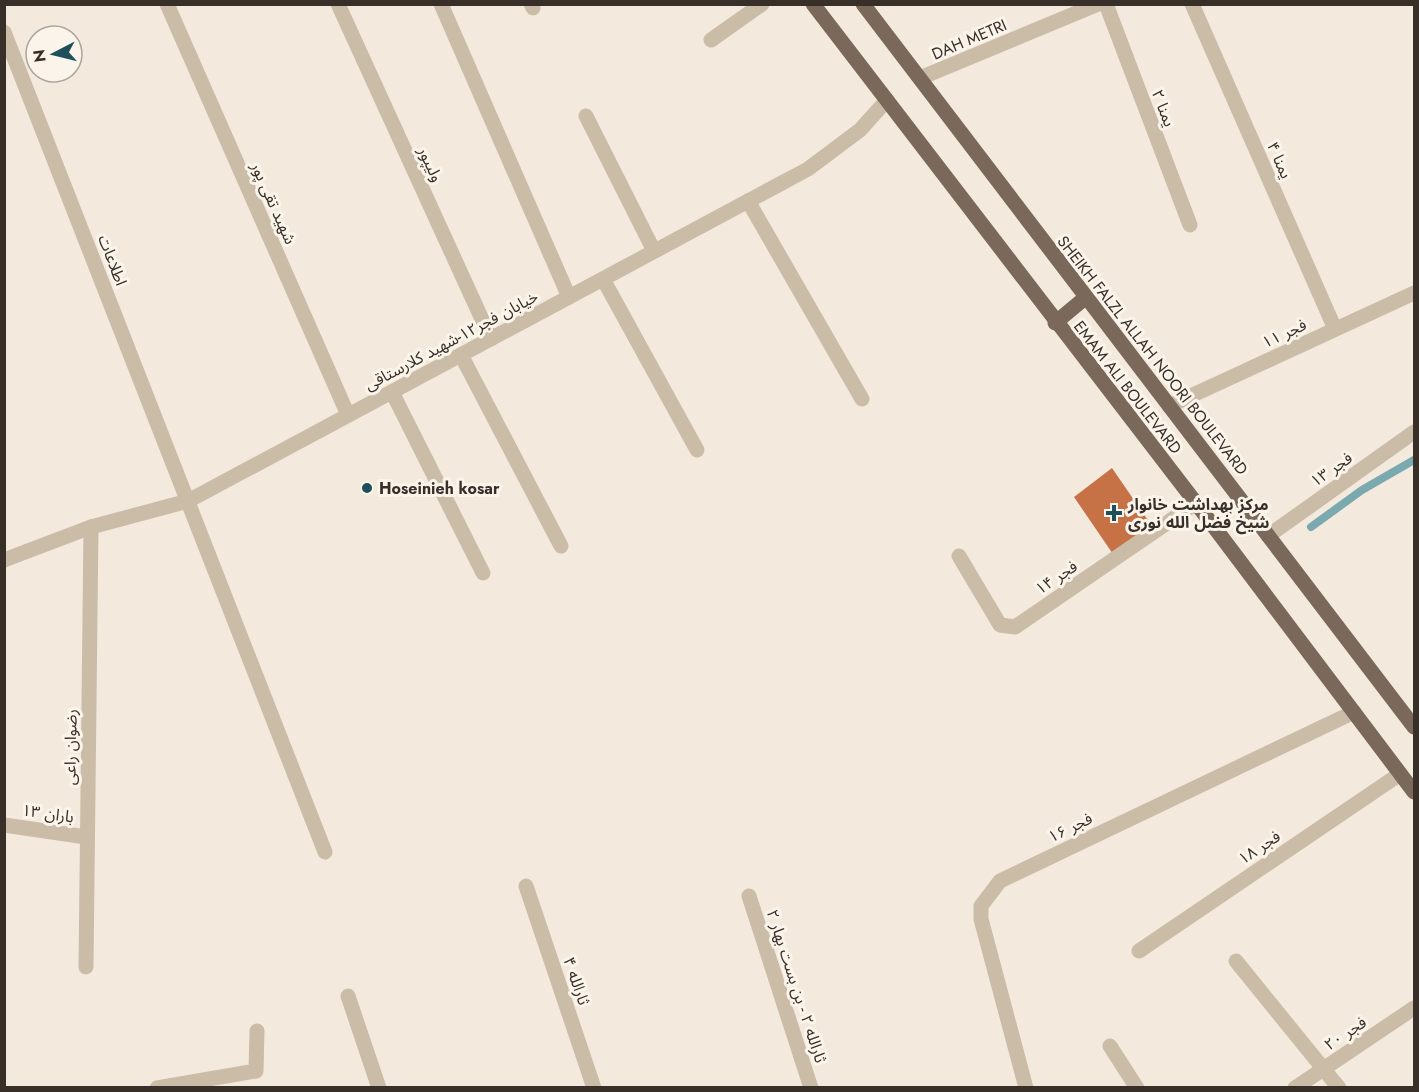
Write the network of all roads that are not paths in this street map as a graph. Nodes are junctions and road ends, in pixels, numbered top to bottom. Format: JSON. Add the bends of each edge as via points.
{"nodes":[{"id":1,"x":167,"y":4,"type":"edge"},
{"id":2,"x":338,"y":4,"type":"edge"},
{"id":3,"x":441,"y":4,"type":"edge"},
{"id":4,"x":762,"y":4,"type":"edge"},
{"id":5,"x":813,"y":4,"type":"edge"},
{"id":6,"x":1098,"y":4,"type":"edge"},
{"id":7,"x":1106,"y":4,"type":"edge"},
{"id":8,"x":1192,"y":4,"type":"edge"},
{"id":9,"x":863,"y":5,"type":"edge"},
{"id":10,"x":4,"y":32,"type":"edge"},
{"id":11,"x":711,"y":40,"type":"dead end"},
{"id":12,"x":920,"y":78,"type":"junction"},
{"id":13,"x":887,"y":100,"type":"junction"},
{"id":14,"x":586,"y":116,"type":"dead end"},
{"id":15,"x":748,"y":201,"type":"junction"},
{"id":16,"x":1190,"y":225,"type":"dead end"},
{"id":17,"x":654,"y":251,"type":"junction"},
{"id":18,"x":603,"y":279,"type":"junction"},
{"id":19,"x":1414,"y":293,"type":"edge"},
{"id":20,"x":569,"y":297,"type":"junction"},
{"id":21,"x":1085,"y":298,"type":"junction"},
{"id":22,"x":1055,"y":323,"type":"junction"},
{"id":23,"x":1335,"y":329,"type":"junction"},
{"id":24,"x":491,"y":339,"type":"junction"},
{"id":25,"x":461,"y":355,"type":"junction"},
{"id":26,"x":392,"y":392,"type":"junction"},
{"id":27,"x":862,"y":399,"type":"dead end"},
{"id":28,"x":1169,"y":406,"type":"junction"},
{"id":29,"x":348,"y":415,"type":"junction"},
{"id":30,"x":1414,"y":432,"type":"edge"},
{"id":31,"x":697,"y":450,"type":"dead end"},
{"id":32,"x":188,"y":501,"type":"junction"},
{"id":33,"x":1196,"y":503,"type":"junction"},
{"id":34,"x":91,"y":527,"type":"junction"},
{"id":35,"x":1268,"y":536,"type":"junction"},
{"id":36,"x":561,"y":546,"type":"dead end"},
{"id":37,"x":959,"y":556,"type":"dead end"},
{"id":38,"x":4,"y":560,"type":"edge"},
{"id":39,"x":483,"y":573,"type":"dead end"},
{"id":40,"x":1353,"y":712,"type":"junction"},
{"id":41,"x":1414,"y":727,"type":"edge"},
{"id":42,"x":1400,"y":774,"type":"junction"},
{"id":43,"x":1414,"y":792,"type":"edge"},
{"id":44,"x":4,"y":825,"type":"edge"},
{"id":45,"x":86,"y":837,"type":"junction"},
{"id":46,"x":325,"y":852,"type":"dead end"},
{"id":47,"x":526,"y":885,"type":"dead end"},
{"id":48,"x":749,"y":896,"type":"dead end"},
{"id":49,"x":1139,"y":951,"type":"dead end"},
{"id":50,"x":1236,"y":961,"type":"dead end"},
{"id":51,"x":86,"y":967,"type":"dead end"},
{"id":52,"x":348,"y":996,"type":"dead end"},
{"id":53,"x":1414,"y":1008,"type":"edge"},
{"id":54,"x":257,"y":1030,"type":"dead end"},
{"id":55,"x":1110,"y":1046,"type":"dead end"},
{"id":56,"x":1324,"y":1069,"type":"junction"},
{"id":57,"x":157,"y":1088,"type":"edge"},
{"id":58,"x":379,"y":1088,"type":"edge"},
{"id":59,"x":594,"y":1088,"type":"edge"},
{"id":60,"x":812,"y":1088,"type":"edge"},
{"id":61,"x":1026,"y":1088,"type":"edge"},
{"id":62,"x":1137,"y":1088,"type":"edge"},
{"id":63,"x":1295,"y":1088,"type":"edge"},
{"id":64,"x":1339,"y":1088,"type":"edge"}],
"edges":[{"from":1,"to":29,"type":"street","name":"شهید تقی پور"},
{"from":2,"to":24,"type":"street","name":"ولیپور"},
{"from":3,"to":20,"type":"street"},
{"from":4,"to":11,"type":"street"},
{"from":5,"to":13,"type":"main road","name":"EMAM ALI BOULEVARD"},
{"from":6,"to":12,"type":"street","name":"DAH METRI"},
{"from":7,"to":16,"type":"street","name":"یمنا ۲"},
{"from":8,"to":23,"type":"street","name":"یمنا ۴"},
{"from":9,"to":12,"type":"main road","name":"SHEIKH FALZL ALLAH NOORI BOULEVARD"},
{"from":10,"to":32,"type":"street","name":"اطلاعات"},
{"from":12,"to":21,"type":"main road","name":"SHEIKH FALZL ALLAH NOORI BOULEVARD"},
{"from":13,"to":15,"type":"street","name":"خيابان فجر۱۲-شهيد كلارستاقی","via":[[836,150]]},
{"from":13,"to":22,"type":"main road","name":"EMAM ALI BOULEVARD"},
{"from":14,"to":17,"type":"street"},
{"from":15,"to":17,"type":"street","name":"خيابان فجر۱۲-شهيد كلارستاقی"},
{"from":15,"to":27,"type":"street"},
{"from":17,"to":18,"type":"street","name":"خيابان فجر۱۲-شهيد كلارستاقی"},
{"from":18,"to":20,"type":"street","name":"خيابان فجر۱۲-شهيد كلارستاقی"},
{"from":18,"to":31,"type":"street"},
{"from":19,"to":23,"type":"street","name":"فجر ۱۱"},
{"from":20,"to":24,"type":"street","name":"خيابان فجر۱۲-شهيد كلارستاقی"},
{"from":21,"to":22,"type":"main road"},
{"from":21,"to":28,"type":"main road","name":"SHEIKH FALZL ALLAH NOORI BOULEVARD"},
{"from":22,"to":33,"type":"main road","name":"EMAM ALI BOULEVARD"},
{"from":23,"to":28,"type":"street","name":"فجر ۱۱"},
{"from":24,"to":25,"type":"street","name":"خيابان فجر۱۲-شهيد كلارستاقی"},
{"from":25,"to":26,"type":"street","name":"خيابان فجر۱۲-شهيد كلارستاقی"},
{"from":25,"to":36,"type":"street"},
{"from":26,"to":29,"type":"street","name":"خيابان فجر۱۲-شهيد كلارستاقی"},
{"from":26,"to":39,"type":"street"},
{"from":28,"to":35,"type":"main road","name":"SHEIKH FALZL ALLAH NOORI BOULEVARD"},
{"from":29,"to":32,"type":"street","name":"خيابان فجر۱۲-شهيد كلارستاقی"},
{"from":30,"to":35,"type":"street","name":"فجر ۱۳"},
{"from":32,"to":34,"type":"street","name":"خيابان فجر۱۲-شهيد كلارستاقی"},
{"from":32,"to":46,"type":"street","name":"اطلاعات"},
{"from":33,"to":37,"type":"street","name":"فجر ۱۴","via":[[1016,627],[1000,625]]},
{"from":33,"to":40,"type":"main road","name":"EMAM ALI BOULEVARD"},
{"from":34,"to":38,"type":"street","name":"خيابان فجر۱۲-شهيد كلارستاقی"},
{"from":34,"to":45,"type":"street","name":"رضوان راعی"},
{"from":35,"to":41,"type":"main road","name":"SHEIKH FALZL ALLAH NOORI BOULEVARD"},
{"from":40,"to":42,"type":"main road","name":"EMAM ALI BOULEVARD"},
{"from":40,"to":61,"type":"street","name":"فجر ۱۶","via":[[1000,881],[981,906],[981,919]]},
{"from":42,"to":43,"type":"main road","name":"EMAM ALI BOULEVARD"},
{"from":42,"to":49,"type":"street","name":"فجر ۱۸"},
{"from":44,"to":45,"type":"street","name":"باران ۱۳"},
{"from":45,"to":51,"type":"street","name":"رضوان راعی"},
{"from":47,"to":59,"type":"street","name":"ثارالله ۴"},
{"from":48,"to":60,"type":"street","name":"ثارالله ۲ - بن بست بهار ۲"},
{"from":50,"to":56,"type":"street"},
{"from":52,"to":58,"type":"street"},
{"from":53,"to":56,"type":"street","name":"فجر ۲۰"},
{"from":54,"to":57,"type":"street","via":[[256,1071]]},
{"from":55,"to":62,"type":"street"},
{"from":56,"to":63,"type":"street","name":"فجر ۲۰"},
{"from":56,"to":64,"type":"street"}]}
